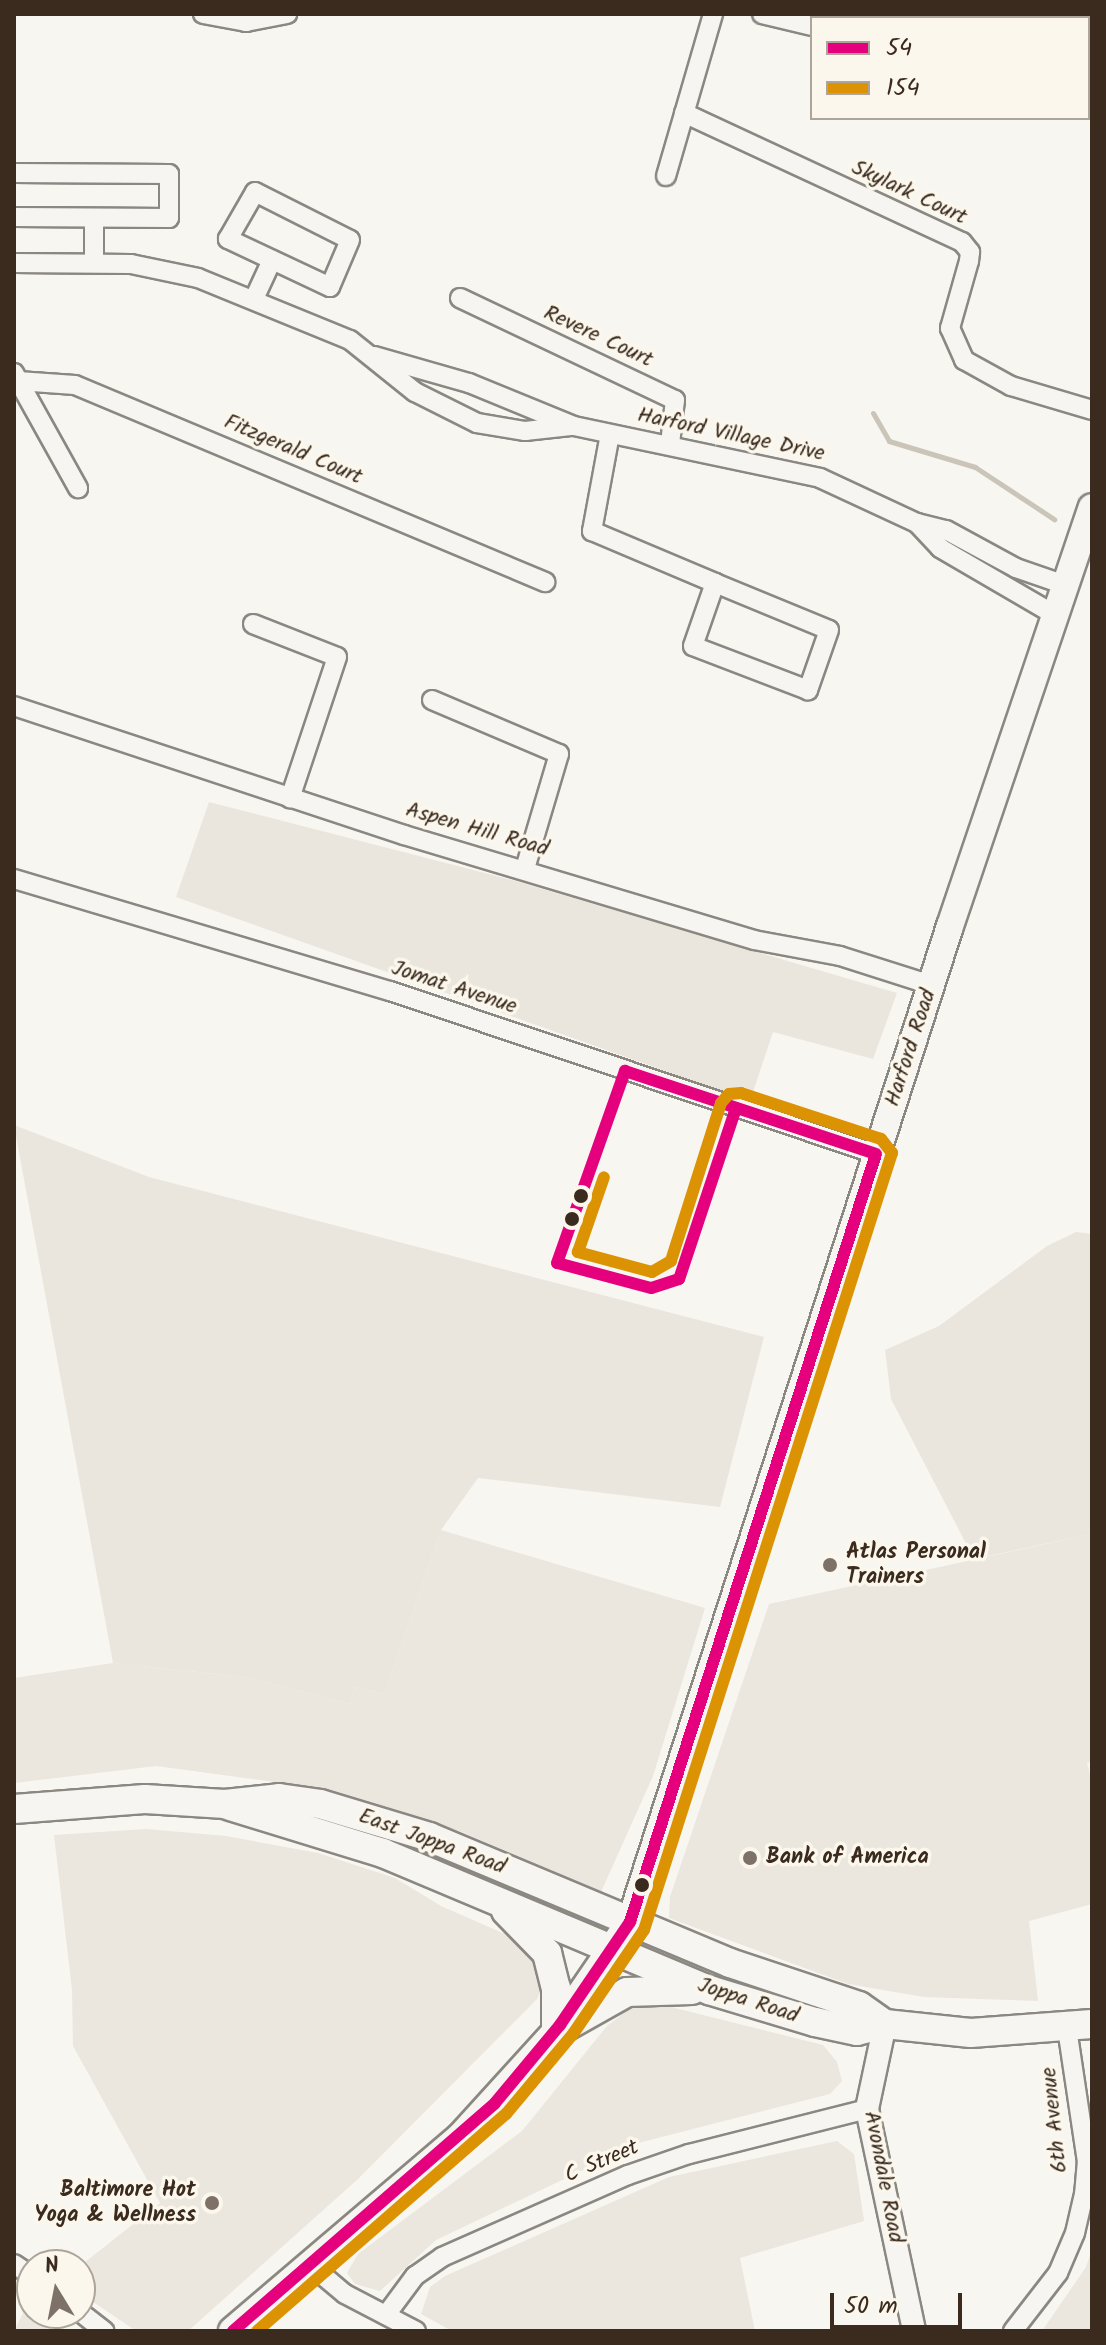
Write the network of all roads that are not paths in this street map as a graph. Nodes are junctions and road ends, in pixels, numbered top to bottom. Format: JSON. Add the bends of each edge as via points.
{"nodes":[{"id":1,"x":203,"y":14,"type":"edge"},
{"id":2,"x":287,"y":14,"type":"edge"},
{"id":3,"x":713,"y":14,"type":"edge"},
{"id":4,"x":762,"y":14,"type":"edge"},
{"id":5,"x":810,"y":26,"type":"edge"},
{"id":6,"x":684,"y":113,"type":"junction"},
{"id":7,"x":14,"y":173,"type":"edge"},
{"id":8,"x":666,"y":176,"type":"dead end"},
{"id":9,"x":14,"y":217,"type":"edge"},
{"id":10,"x":94,"y":218,"type":"junction"},
{"id":11,"x":272,"y":260,"type":"junction"},
{"id":12,"x":14,"y":263,"type":"edge"},
{"id":13,"x":94,"y":263,"type":"junction"},
{"id":14,"x":460,"y":298,"type":"dead end"},
{"id":15,"x":254,"y":299,"type":"junction"},
{"id":16,"x":374,"y":356,"type":"junction"},
{"id":17,"x":16,"y":377,"type":"edge"},
{"id":18,"x":1092,"y":410,"type":"edge"},
{"id":19,"x":574,"y":426,"type":"junction"},
{"id":20,"x":610,"y":434,"type":"junction"},
{"id":21,"x":670,"y":444,"type":"junction"},
{"id":22,"x":78,"y":488,"type":"dead end"},
{"id":23,"x":1092,"y":507,"type":"edge"},
{"id":24,"x":917,"y":523,"type":"junction"},
{"id":25,"x":545,"y":582,"type":"dead end"},
{"id":26,"x":715,"y":583,"type":"junction"},
{"id":27,"x":1065,"y":585,"type":"junction"},
{"id":28,"x":1055,"y":615,"type":"junction"},
{"id":29,"x":253,"y":624,"type":"dead end"},
{"id":30,"x":432,"y":700,"type":"dead end"},
{"id":31,"x":14,"y":706,"type":"edge"},
{"id":32,"x":290,"y":798,"type":"junction"},
{"id":33,"x":525,"y":869,"type":"junction"},
{"id":34,"x":14,"y":879,"type":"edge"},
{"id":35,"x":931,"y":985,"type":"junction"},
{"id":36,"x":876,"y":1154,"type":"junction"},
{"id":37,"x":225,"y":1804,"type":"junction"},
{"id":38,"x":14,"y":1809,"type":"edge"},
{"id":39,"x":482,"y":1892,"type":"junction"},
{"id":40,"x":630,"y":1922,"type":"junction"},
{"id":41,"x":615,"y":1949,"type":"junction"},
{"id":42,"x":709,"y":1990,"type":"junction"},
{"id":43,"x":885,"y":2024,"type":"junction"},
{"id":44,"x":1080,"y":2026,"type":"edge"},
{"id":45,"x":556,"y":2032,"type":"junction"},
{"id":46,"x":867,"y":2109,"type":"junction"},
{"id":47,"x":308,"y":2263,"type":"junction"},
{"id":48,"x":386,"y":2315,"type":"junction"},
{"id":49,"x":233,"y":2331,"type":"edge"},
{"id":50,"x":416,"y":2331,"type":"edge"},
{"id":51,"x":914,"y":2331,"type":"edge"},
{"id":52,"x":1013,"y":2331,"type":"edge"}],
"edges":[{"from":1,"to":2,"type":"street","via":[[246,22]]},
{"from":3,"to":6,"type":"street"},
{"from":4,"to":5,"type":"street"},
{"from":6,"to":8,"type":"street"},
{"from":6,"to":18,"type":"street","name":"Skylark Court","via":[[962,242],[970,252],[969,261],[950,328],[964,360],[1011,386]]},
{"from":7,"to":10,"type":"street","via":[[169,174],[169,218]]},
{"from":9,"to":10,"type":"street"},
{"from":10,"to":13,"type":"street"},
{"from":11,"to":11,"type":"street","via":[[330,287],[350,240],[255,192],[228,239]]},
{"from":11,"to":15,"type":"street"},
{"from":12,"to":13,"type":"street","name":"Harford Village Drive"},
{"from":13,"to":15,"type":"street","name":"Harford Village Drive","via":[[166,271]]},
{"from":14,"to":21,"type":"street","name":"Revere Court","via":[[675,400]]},
{"from":15,"to":16,"type":"street","name":"Harford Village Drive"},
{"from":16,"to":19,"type":"street","name":"Harford Village Drive","via":[[469,383]]},
{"from":16,"to":19,"type":"street","name":"Harford Village Drive","via":[[415,392],[477,423],[525,431]]},
{"from":17,"to":22,"type":"street"},
{"from":17,"to":25,"type":"street","name":"Fitzgerald Court","via":[[75,385]]},
{"from":19,"to":20,"type":"street","name":"Harford Village Drive"},
{"from":20,"to":21,"type":"street","name":"Harford Village Drive"},
{"from":20,"to":26,"type":"street","via":[[592,531]]},
{"from":21,"to":24,"type":"street","name":"Harford Village Drive","via":[[820,478]]},
{"from":23,"to":27,"type":"main road","name":"Harford Road"},
{"from":24,"to":27,"type":"street","name":"Harford Village Drive","via":[[946,530],[1016,568]]},
{"from":24,"to":28,"type":"street","name":"Harford Village Drive","via":[[951,555]]},
{"from":26,"to":26,"type":"street","via":[[693,646],[808,690],[829,630]]},
{"from":27,"to":28,"type":"main road","name":"Harford Road"},
{"from":28,"to":35,"type":"main road","name":"Harford Road"},
{"from":29,"to":32,"type":"street","via":[[337,657]]},
{"from":30,"to":33,"type":"street","via":[[559,754]]},
{"from":31,"to":32,"type":"street","name":"Aspen Hill Road"},
{"from":32,"to":33,"type":"street","name":"Aspen Hill Road"},
{"from":33,"to":35,"type":"street","name":"Aspen Hill Road","via":[[754,940],[840,956]]},
{"from":34,"to":36,"type":"street","name":"Jomat Avenue","via":[[390,991]]},
{"from":35,"to":36,"type":"main road","name":"Harford Road"},
{"from":36,"to":40,"type":"main road","name":"Harford Road"},
{"from":37,"to":38,"type":"main road","name":"East Joppa Road","via":[[145,1799]]},
{"from":37,"to":39,"type":"main road","name":"East Joppa Road","via":[[383,1853]]},
{"from":37,"to":40,"type":"main road","name":"East Joppa Road","via":[[279,1798],[397,1824]]},
{"from":39,"to":41,"type":"main road","name":"East Joppa Road"},
{"from":39,"to":45,"type":"main road","via":[[518,1920],[547,1953],[556,1988]]},
{"from":40,"to":41,"type":"main road","name":"Harford Road"},
{"from":40,"to":43,"type":"main road","name":"Joppa Road","via":[[792,1986],[859,2006]]},
{"from":41,"to":42,"type":"main road","name":"Joppa Road"},
{"from":41,"to":45,"type":"main road","name":"Harford Road"},
{"from":42,"to":43,"type":"main road","name":"Joppa Road","via":[[857,2031]]},
{"from":42,"to":45,"type":"main road","via":[[627,1992]]},
{"from":43,"to":44,"type":"main road","name":"Joppa Road","via":[[971,2033]]},
{"from":43,"to":46,"type":"street","name":"Avondale Road"},
{"from":44,"to":52,"type":"street","name":"6th Avenue","via":[[1084,2195],[1058,2273]]},
{"from":45,"to":47,"type":"main road","via":[[460,2138]]},
{"from":46,"to":48,"type":"street","name":"C Street","via":[[689,2154],[628,2175],[442,2257],[408,2283]]},
{"from":46,"to":51,"type":"street","name":"Avondale Road"},
{"from":47,"to":48,"type":"street","via":[[323,2279]]},
{"from":47,"to":49,"type":"main road"},
{"from":48,"to":50,"type":"street"}]}
